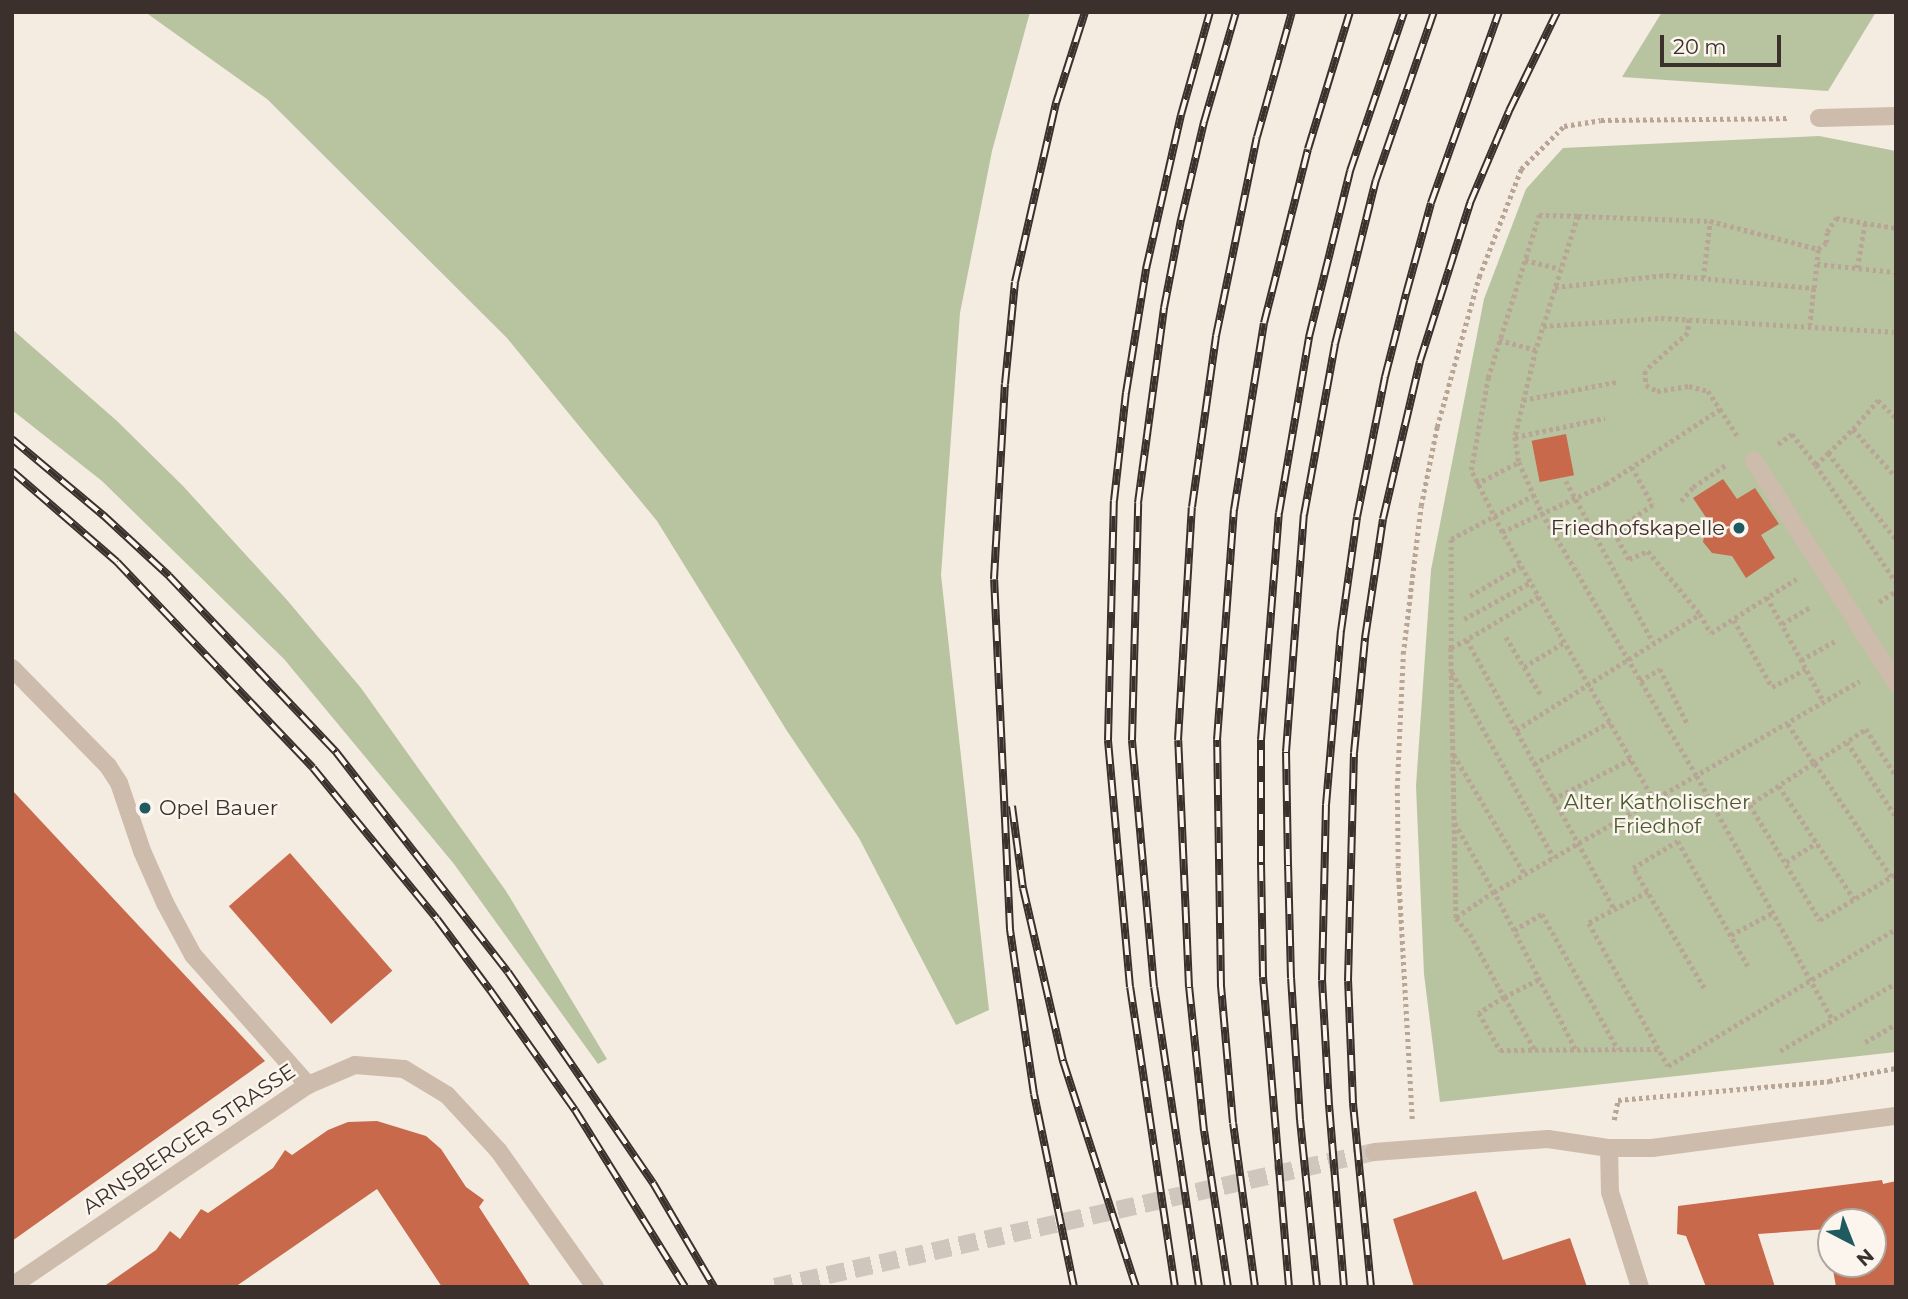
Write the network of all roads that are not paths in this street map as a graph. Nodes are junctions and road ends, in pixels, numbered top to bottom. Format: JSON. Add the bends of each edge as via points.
{"nodes":[{"id":1,"x":1896,"y":116,"type":"edge"},
{"id":2,"x":1819,"y":118,"type":"road end"},
{"id":3,"x":1750,"y":456,"type":"road end"},
{"id":4,"x":12,"y":668,"type":"edge"},
{"id":5,"x":1896,"y":683,"type":"edge"},
{"id":6,"x":308,"y":1084,"type":"junction"},
{"id":7,"x":1896,"y":1116,"type":"edge"},
{"id":8,"x":1609,"y":1148,"type":"junction"},
{"id":9,"x":1374,"y":1152,"type":"tunnel mouth"},
{"id":10,"x":12,"y":1286,"type":"edge"},
{"id":11,"x":595,"y":1287,"type":"edge"},
{"id":12,"x":1640,"y":1287,"type":"edge"}],
"edges":[{"from":1,"to":2,"type":"street"},
{"from":3,"to":5,"type":"street"},
{"from":4,"to":6,"type":"street","via":[[108,766],[192,955]]},
{"from":6,"to":10,"type":"street","name":"ARNSBERGER STRASSE"},
{"from":6,"to":11,"type":"street","name":"ARNSBERGER STRASSE","via":[[355,1065],[404,1069],[447,1095],[498,1150]]},
{"from":7,"to":8,"type":"street","via":[[1652,1148]]},
{"from":8,"to":9,"type":"street","via":[[1548,1139]]},
{"from":8,"to":12,"type":"street","via":[[1610,1192]]}]}
